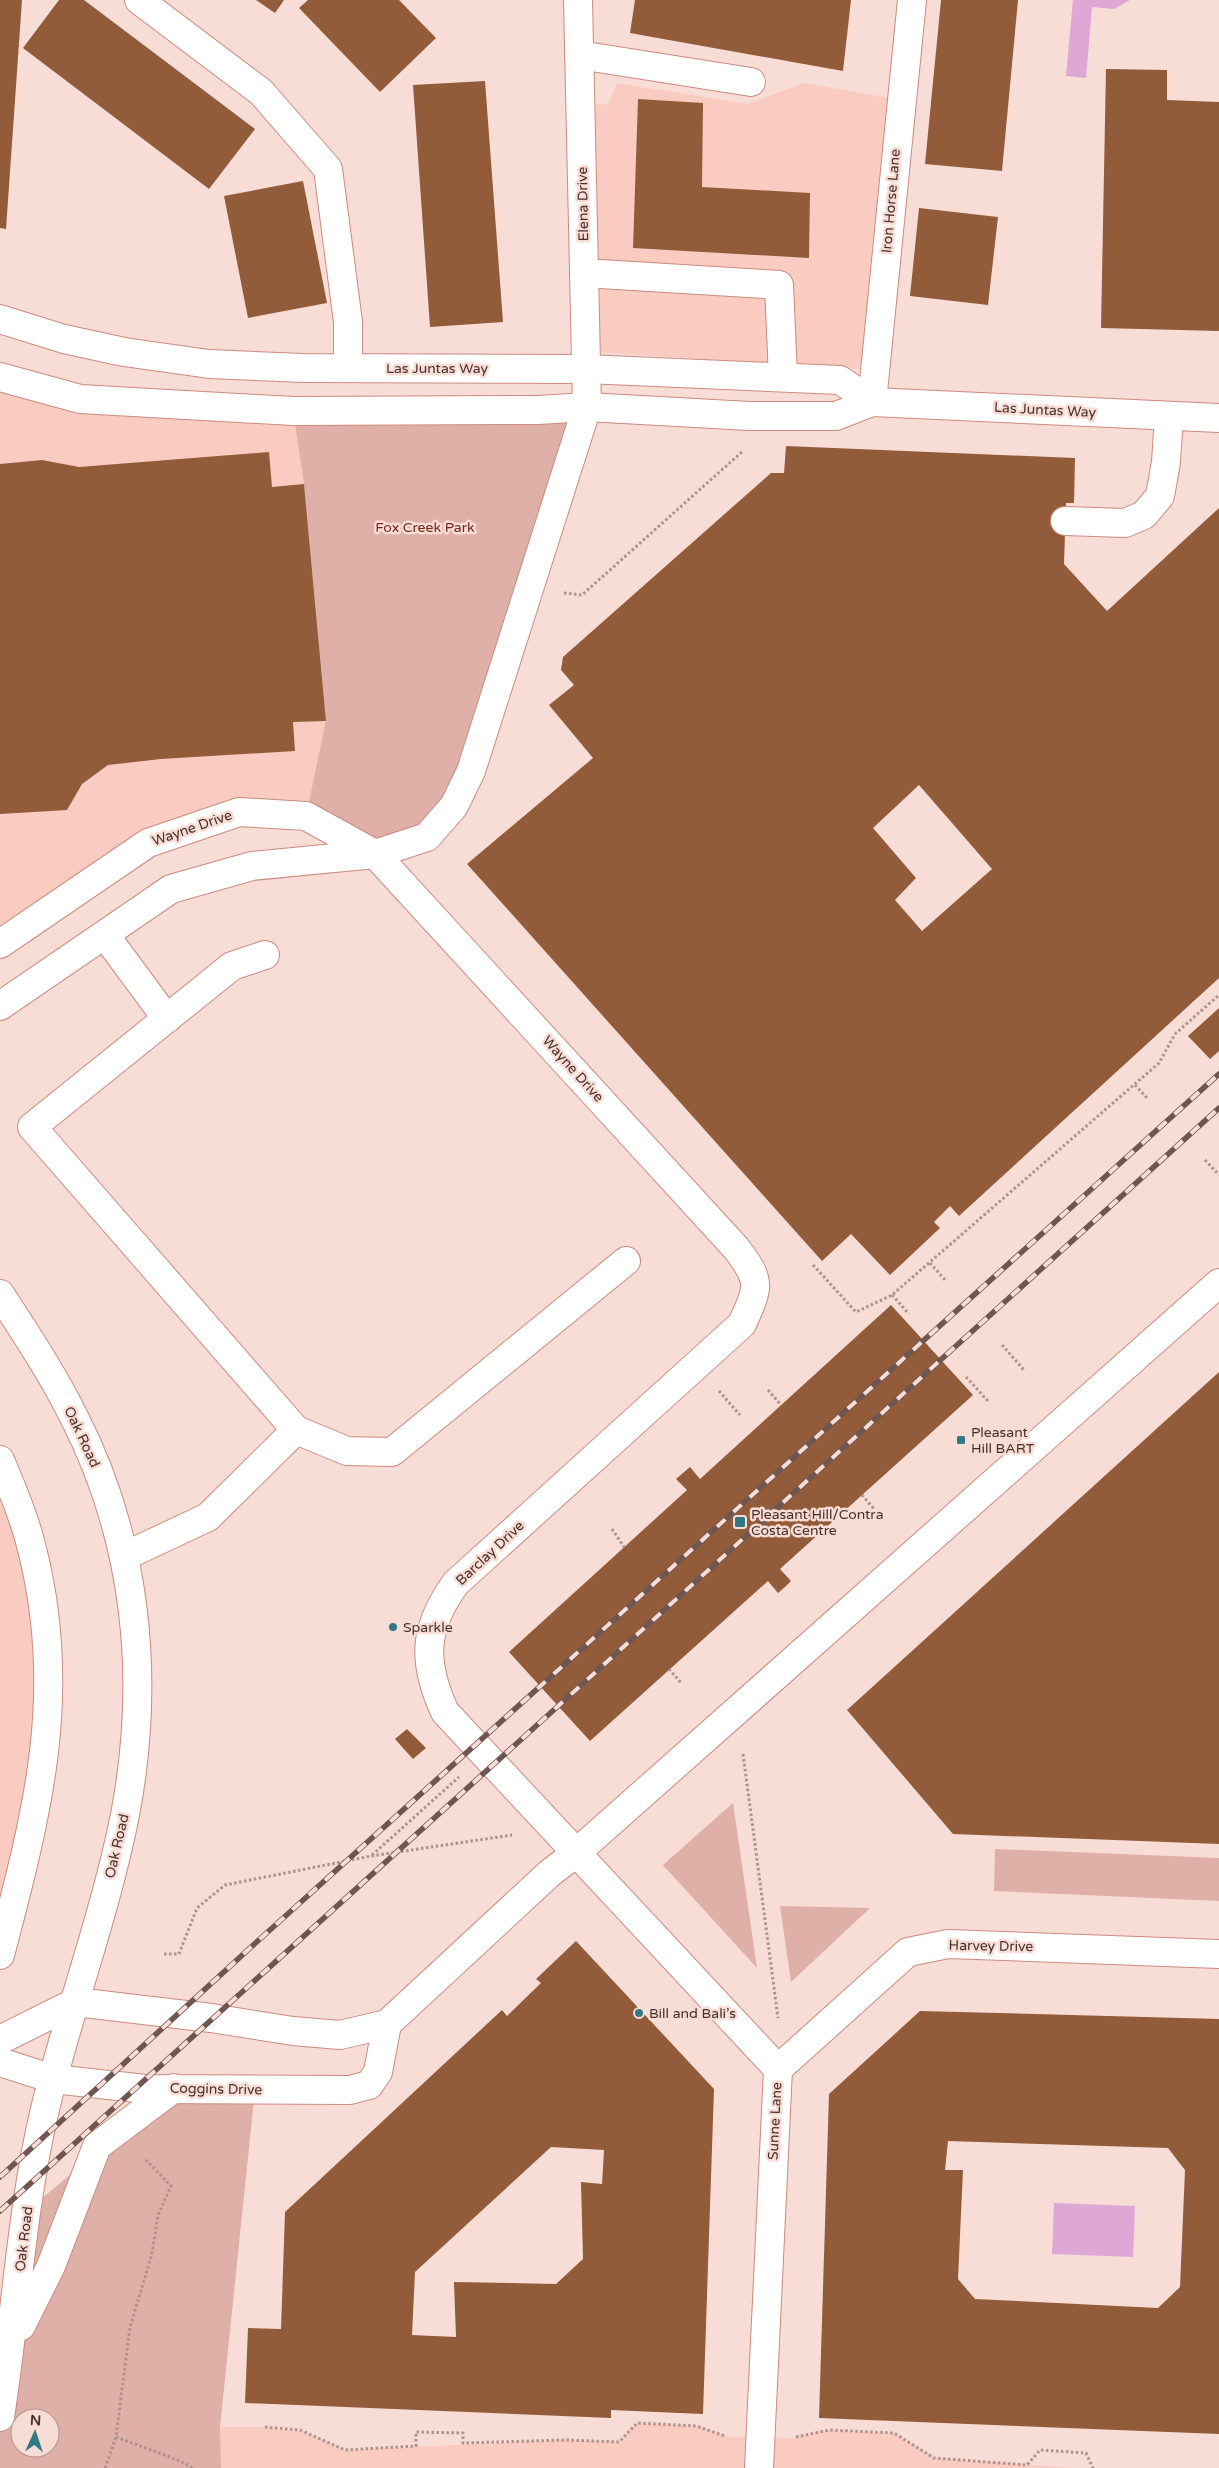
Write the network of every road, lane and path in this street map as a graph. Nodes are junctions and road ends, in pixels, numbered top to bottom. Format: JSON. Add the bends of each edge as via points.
{"nodes":[{"id":1,"x":139,"y":0,"type":"edge"},
{"id":2,"x":578,"y":0,"type":"edge"},
{"id":3,"x":912,"y":0,"type":"edge"},
{"id":4,"x":579,"y":55,"type":"junction"},
{"id":5,"x":751,"y":82,"type":"dead end"},
{"id":6,"x":584,"y":273,"type":"junction"},
{"id":7,"x":0,"y":319,"type":"edge"},
{"id":8,"x":348,"y":368,"type":"junction"},
{"id":9,"x":586,"y":369,"type":"junction"},
{"id":10,"x":0,"y":377,"type":"edge"},
{"id":11,"x":783,"y":378,"type":"junction"},
{"id":12,"x":872,"y":402,"type":"junction"},
{"id":13,"x":587,"y":407,"type":"junction"},
{"id":14,"x":748,"y":416,"type":"junction"},
{"id":15,"x":1169,"y":416,"type":"junction"},
{"id":16,"x":1219,"y":418,"type":"edge"},
{"id":17,"x":1065,"y":522,"type":"dead end"},
{"id":18,"x":529,"y":589,"type":"junction"},
{"id":19,"x":376,"y":854,"type":"junction"},
{"id":20,"x":105,"y":935,"type":"junction"},
{"id":21,"x":0,"y":944,"type":"edge"},
{"id":22,"x":265,"y":955,"type":"dead end"},
{"id":23,"x":1219,"y":995,"type":"edge"},
{"id":24,"x":0,"y":1006,"type":"edge"},
{"id":25,"x":167,"y":1019,"type":"junction"},
{"id":26,"x":1135,"y":1084,"type":"junction"},
{"id":27,"x":1148,"y":1099,"type":"dead end"},
{"id":28,"x":1206,"y":1160,"type":"dead end"},
{"id":29,"x":1219,"y":1175,"type":"edge"},
{"id":30,"x":626,"y":1261,"type":"dead end"},
{"id":31,"x":930,"y":1263,"type":"junction"},
{"id":32,"x":813,"y":1265,"type":"dead end"},
{"id":33,"x":946,"y":1281,"type":"dead end"},
{"id":34,"x":1219,"y":1283,"type":"edge"},
{"id":35,"x":757,"y":1292,"type":"joint"},
{"id":36,"x":0,"y":1294,"type":"edge"},
{"id":37,"x":892,"y":1295,"type":"junction"},
{"id":38,"x":909,"y":1314,"type":"dead end"},
{"id":39,"x":1002,"y":1345,"type":"dead end"},
{"id":40,"x":1024,"y":1370,"type":"dead end"},
{"id":41,"x":966,"y":1377,"type":"dead end"},
{"id":42,"x":768,"y":1390,"type":"dead end"},
{"id":43,"x":989,"y":1402,"type":"dead end"},
{"id":44,"x":781,"y":1405,"type":"dead end"},
{"id":45,"x":296,"y":1430,"type":"junction"},
{"id":46,"x":0,"y":1460,"type":"edge"},
{"id":47,"x":862,"y":1495,"type":"dead end"},
{"id":48,"x":874,"y":1509,"type":"dead end"},
{"id":49,"x":612,"y":1529,"type":"dead end"},
{"id":50,"x":624,"y":1547,"type":"dead end"},
{"id":51,"x":125,"y":1556,"type":"junction"},
{"id":52,"x":669,"y":1669,"type":"dead end"},
{"id":53,"x":682,"y":1684,"type":"dead end"},
{"id":54,"x":742,"y":1748,"type":"dead end"},
{"id":55,"x":459,"y":1777,"type":"dead end"},
{"id":56,"x":514,"y":1835,"type":"dead end"},
{"id":57,"x":576,"y":1853,"type":"junction"},
{"id":58,"x":371,"y":1856,"type":"junction"},
{"id":59,"x":164,"y":1954,"type":"dead end"},
{"id":60,"x":1219,"y":1954,"type":"edge"},
{"id":61,"x":0,"y":1955,"type":"edge"},
{"id":62,"x":76,"y":2002,"type":"junction"},
{"id":63,"x":387,"y":2024,"type":"junction"},
{"id":64,"x":0,"y":2040,"type":"edge"},
{"id":65,"x":0,"y":2062,"type":"edge"},
{"id":66,"x":778,"y":2069,"type":"junction"},
{"id":67,"x":53,"y":2079,"type":"junction"},
{"id":68,"x":174,"y":2088,"type":"junction"},
{"id":69,"x":144,"y":2158,"type":"dead end"},
{"id":70,"x":11,"y":2345,"type":"junction"},
{"id":71,"x":0,"y":2417,"type":"edge"},
{"id":72,"x":265,"y":2427,"type":"dead end"},
{"id":73,"x":116,"y":2437,"type":"junction"},
{"id":74,"x":760,"y":2437,"type":"junction"},
{"id":75,"x":105,"y":2468,"type":"edge"},
{"id":76,"x":193,"y":2468,"type":"edge"},
{"id":77,"x":759,"y":2468,"type":"edge"},
{"id":78,"x":1093,"y":2468,"type":"edge"}],
"edges":[{"from":1,"to":8,"type":"street","via":[[261,92],[328,169],[348,322]]},
{"from":2,"to":4,"type":"street","name":"Elena Drive"},
{"from":3,"to":12,"type":"street","name":"Iron Horse Lane"},
{"from":4,"to":5,"type":"street"},
{"from":4,"to":6,"type":"street","name":"Elena Drive"},
{"from":6,"to":9,"type":"street","name":"Elena Drive"},
{"from":6,"to":11,"type":"street","via":[[779,285]]},
{"from":7,"to":8,"type":"street","name":"Las Juntas Way","via":[[64,339],[124,352],[209,364]]},
{"from":8,"to":9,"type":"street","name":"Las Juntas Way"},
{"from":9,"to":11,"type":"street","name":"Las Juntas Way"},
{"from":9,"to":13,"type":"street","name":"Elena Drive"},
{"from":10,"to":13,"type":"street","name":"Las Juntas Way","via":[[80,399],[293,411]]},
{"from":11,"to":12,"type":"street","name":"Las Juntas Way","via":[[840,380]]},
{"from":12,"to":14,"type":"street","name":"Las Juntas Way","via":[[836,416]]},
{"from":12,"to":15,"type":"street","name":"Las Juntas Way"},
{"from":13,"to":14,"type":"street","name":"Las Juntas Way"},
{"from":13,"to":18,"type":"street","name":"Elena Drive"},
{"from":14,"to":18,"type":"path","via":[[746,448],[582,595]]},
{"from":15,"to":16,"type":"street","name":"Las Juntas Way"},
{"from":15,"to":17,"type":"street","via":[[1160,496],[1144,515],[1125,523]]},
{"from":18,"to":19,"type":"street","name":"Elena Drive","via":[[471,771],[454,806],[427,837]]},
{"from":19,"to":20,"type":"street","via":[[252,866],[172,889]]},
{"from":19,"to":21,"type":"street","name":"Wayne Drive","via":[[306,816],[239,812],[148,843]]},
{"from":19,"to":35,"type":"street","name":"Wayne Drive","via":[[736,1248],[753,1270]]},
{"from":20,"to":24,"type":"street"},
{"from":20,"to":25,"type":"street"},
{"from":22,"to":25,"type":"street","via":[[232,966]]},
{"from":23,"to":26,"type":"path","via":[[1175,1034],[1159,1064]]},
{"from":25,"to":45,"type":"street","via":[[32,1127]]},
{"from":26,"to":27,"type":"path"},
{"from":26,"to":31,"type":"path"},
{"from":28,"to":29,"type":"path"},
{"from":30,"to":45,"type":"street","via":[[392,1452],[347,1451]]},
{"from":31,"to":33,"type":"path"},
{"from":31,"to":37,"type":"path"},
{"from":32,"to":37,"type":"path","via":[[856,1312]]},
{"from":34,"to":57,"type":"street"},
{"from":35,"to":57,"type":"street","name":"Barclay Drive","via":[[742,1324],[456,1583],[442,1602],[433,1623],[429,1660],[433,1687],[444,1712]]},
{"from":36,"to":51,"type":"street","name":"Oak Road","via":[[74,1416],[109,1501]]},
{"from":37,"to":38,"type":"path"},
{"from":39,"to":40,"type":"path"},
{"from":41,"to":43,"type":"path"},
{"from":42,"to":44,"type":"path"},
{"from":45,"to":51,"type":"street","via":[[208,1517]]},
{"from":46,"to":61,"type":"street","via":[[32,1548],[42,1593],[49,1681],[42,1774]]},
{"from":47,"to":48,"type":"path"},
{"from":49,"to":50,"type":"path"},
{"from":51,"to":62,"type":"street","name":"Oak Road","via":[[137,1636],[133,1770],[114,1861]]},
{"from":52,"to":53,"type":"path"},
{"from":54,"to":66,"type":"path","via":[[778,2012]]},
{"from":55,"to":58,"type":"path"},
{"from":56,"to":58,"type":"path"},
{"from":57,"to":63,"type":"street","via":[[550,1873]]},
{"from":57,"to":66,"type":"street","name":"Sunne Lane"},
{"from":58,"to":59,"type":"path","via":[[225,1884],[197,1908],[179,1954]]},
{"from":60,"to":66,"type":"street","name":"Harvey Drive","via":[[948,1944],[908,1952]]},
{"from":62,"to":63,"type":"street","via":[[292,2031],[340,2034]]},
{"from":62,"to":64,"type":"street"},
{"from":62,"to":67,"type":"street","name":"Oak Road"},
{"from":63,"to":68,"type":"street","name":"Coggins Drive","via":[[378,2072],[369,2085],[350,2090]]},
{"from":65,"to":67,"type":"street","name":"Coggins Drive"},
{"from":66,"to":74,"type":"street","name":"Sunne Lane"},
{"from":67,"to":68,"type":"street","name":"Coggins Drive","via":[[146,2089]]},
{"from":67,"to":70,"type":"street","name":"Oak Road","via":[[33,2172]]},
{"from":68,"to":70,"type":"street","via":[[97,2146],[50,2266]]},
{"from":69,"to":73,"type":"path","via":[[171,2186],[158,2215],[152,2254],[130,2327]]},
{"from":70,"to":71,"type":"street","name":"Oak Road"},
{"from":72,"to":74,"type":"path","via":[[300,2430],[345,2450],[416,2446],[416,2432],[463,2433],[463,2444],[566,2440],[619,2442],[638,2423],[696,2426],[729,2437]]},
{"from":73,"to":75,"type":"path"},
{"from":73,"to":76,"type":"path"},
{"from":74,"to":77,"type":"street","name":"Sunne Lane"},
{"from":74,"to":78,"type":"path","via":[[792,2438],[829,2430],[894,2433],[934,2458],[1027,2465],[1040,2450],[1086,2453]]}]}
